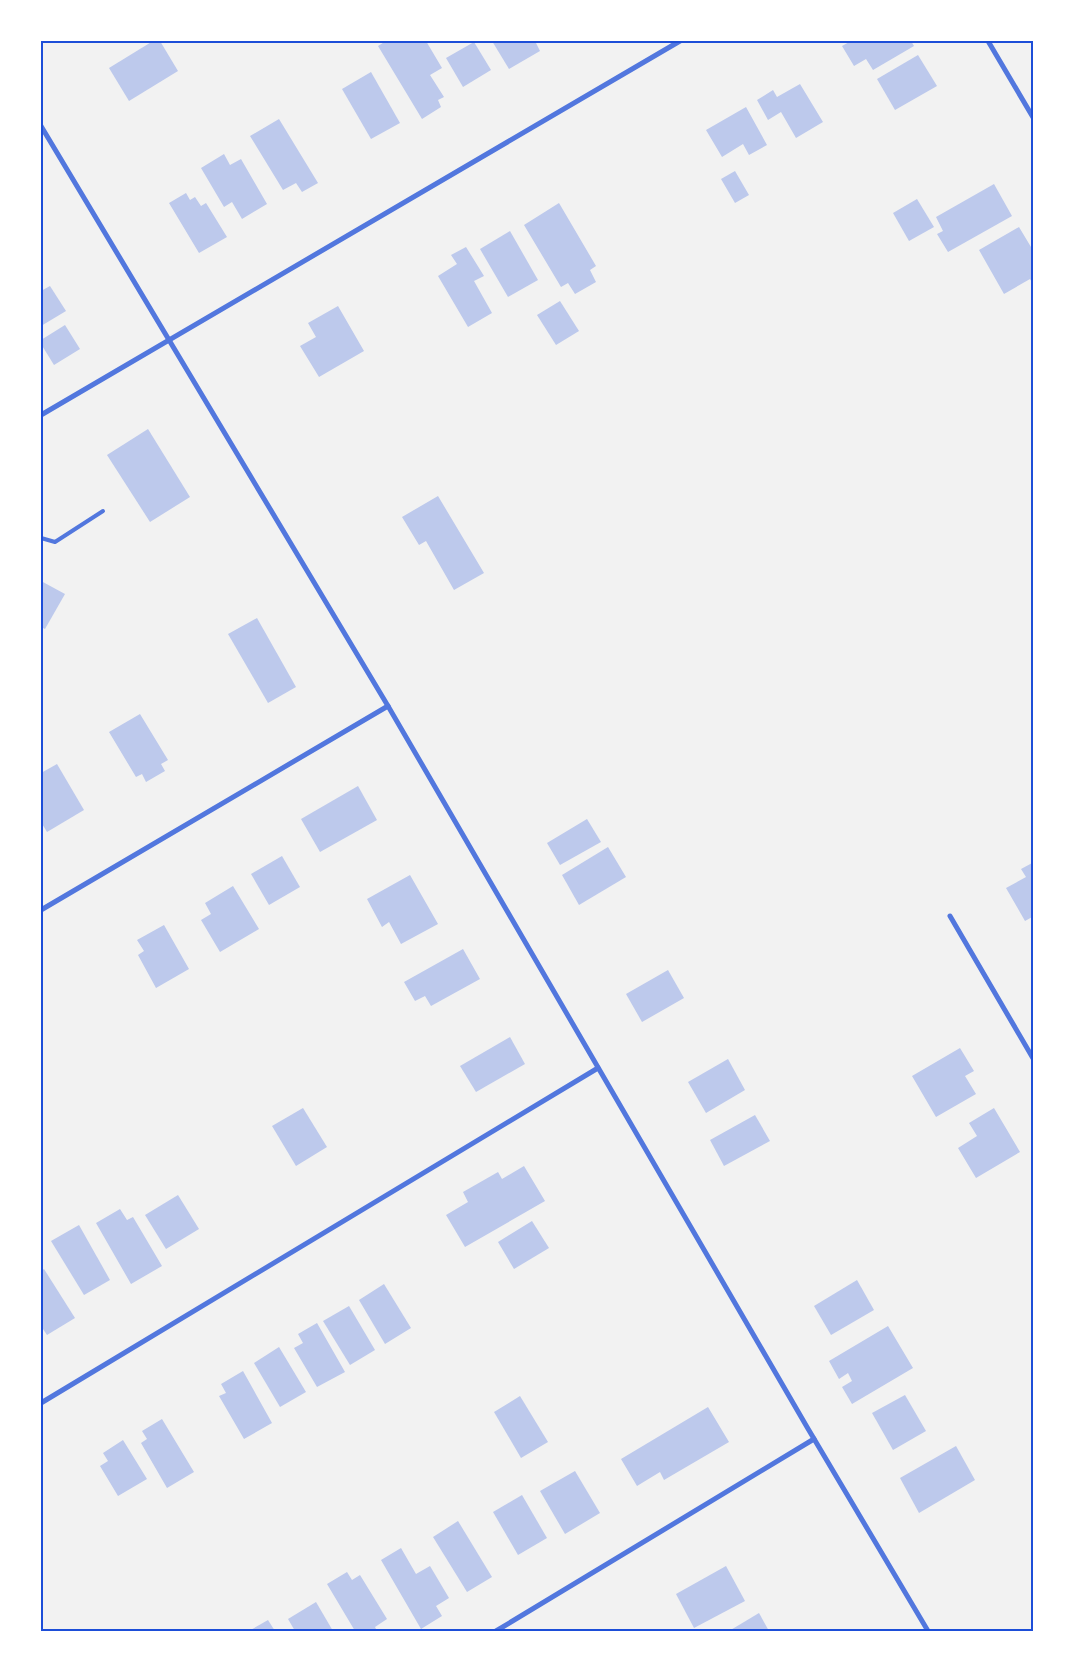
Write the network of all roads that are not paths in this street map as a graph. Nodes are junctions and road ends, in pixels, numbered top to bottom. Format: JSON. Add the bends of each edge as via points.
{"nodes":[{"id":1,"x":680,"y":41,"type":"edge"},
{"id":2,"x":988,"y":41,"type":"edge"},
{"id":3,"x":1034,"y":119,"type":"edge"},
{"id":4,"x":41,"y":126,"type":"edge"},
{"id":5,"x":169,"y":340,"type":"junction"},
{"id":6,"x":41,"y":415,"type":"edge"},
{"id":7,"x":103,"y":511,"type":"dead end"},
{"id":8,"x":41,"y":538,"type":"edge"},
{"id":9,"x":388,"y":706,"type":"junction"},
{"id":10,"x":41,"y":910,"type":"edge"},
{"id":11,"x":950,"y":916,"type":"dead end"},
{"id":12,"x":1034,"y":1060,"type":"edge"},
{"id":13,"x":598,"y":1068,"type":"junction"},
{"id":14,"x":41,"y":1403,"type":"edge"},
{"id":15,"x":814,"y":1439,"type":"junction"},
{"id":16,"x":496,"y":1631,"type":"edge"},
{"id":17,"x":928,"y":1631,"type":"edge"}],
"edges":[{"from":1,"to":5,"type":"street"},
{"from":2,"to":3,"type":"street"},
{"from":4,"to":5,"type":"street"},
{"from":5,"to":6,"type":"street"},
{"from":5,"to":9,"type":"street"},
{"from":7,"to":8,"type":"lane","via":[[55,542]]},
{"from":9,"to":10,"type":"street"},
{"from":9,"to":13,"type":"street"},
{"from":11,"to":12,"type":"street"},
{"from":13,"to":14,"type":"street"},
{"from":13,"to":15,"type":"street"},
{"from":15,"to":16,"type":"street"},
{"from":15,"to":17,"type":"street"}]}
